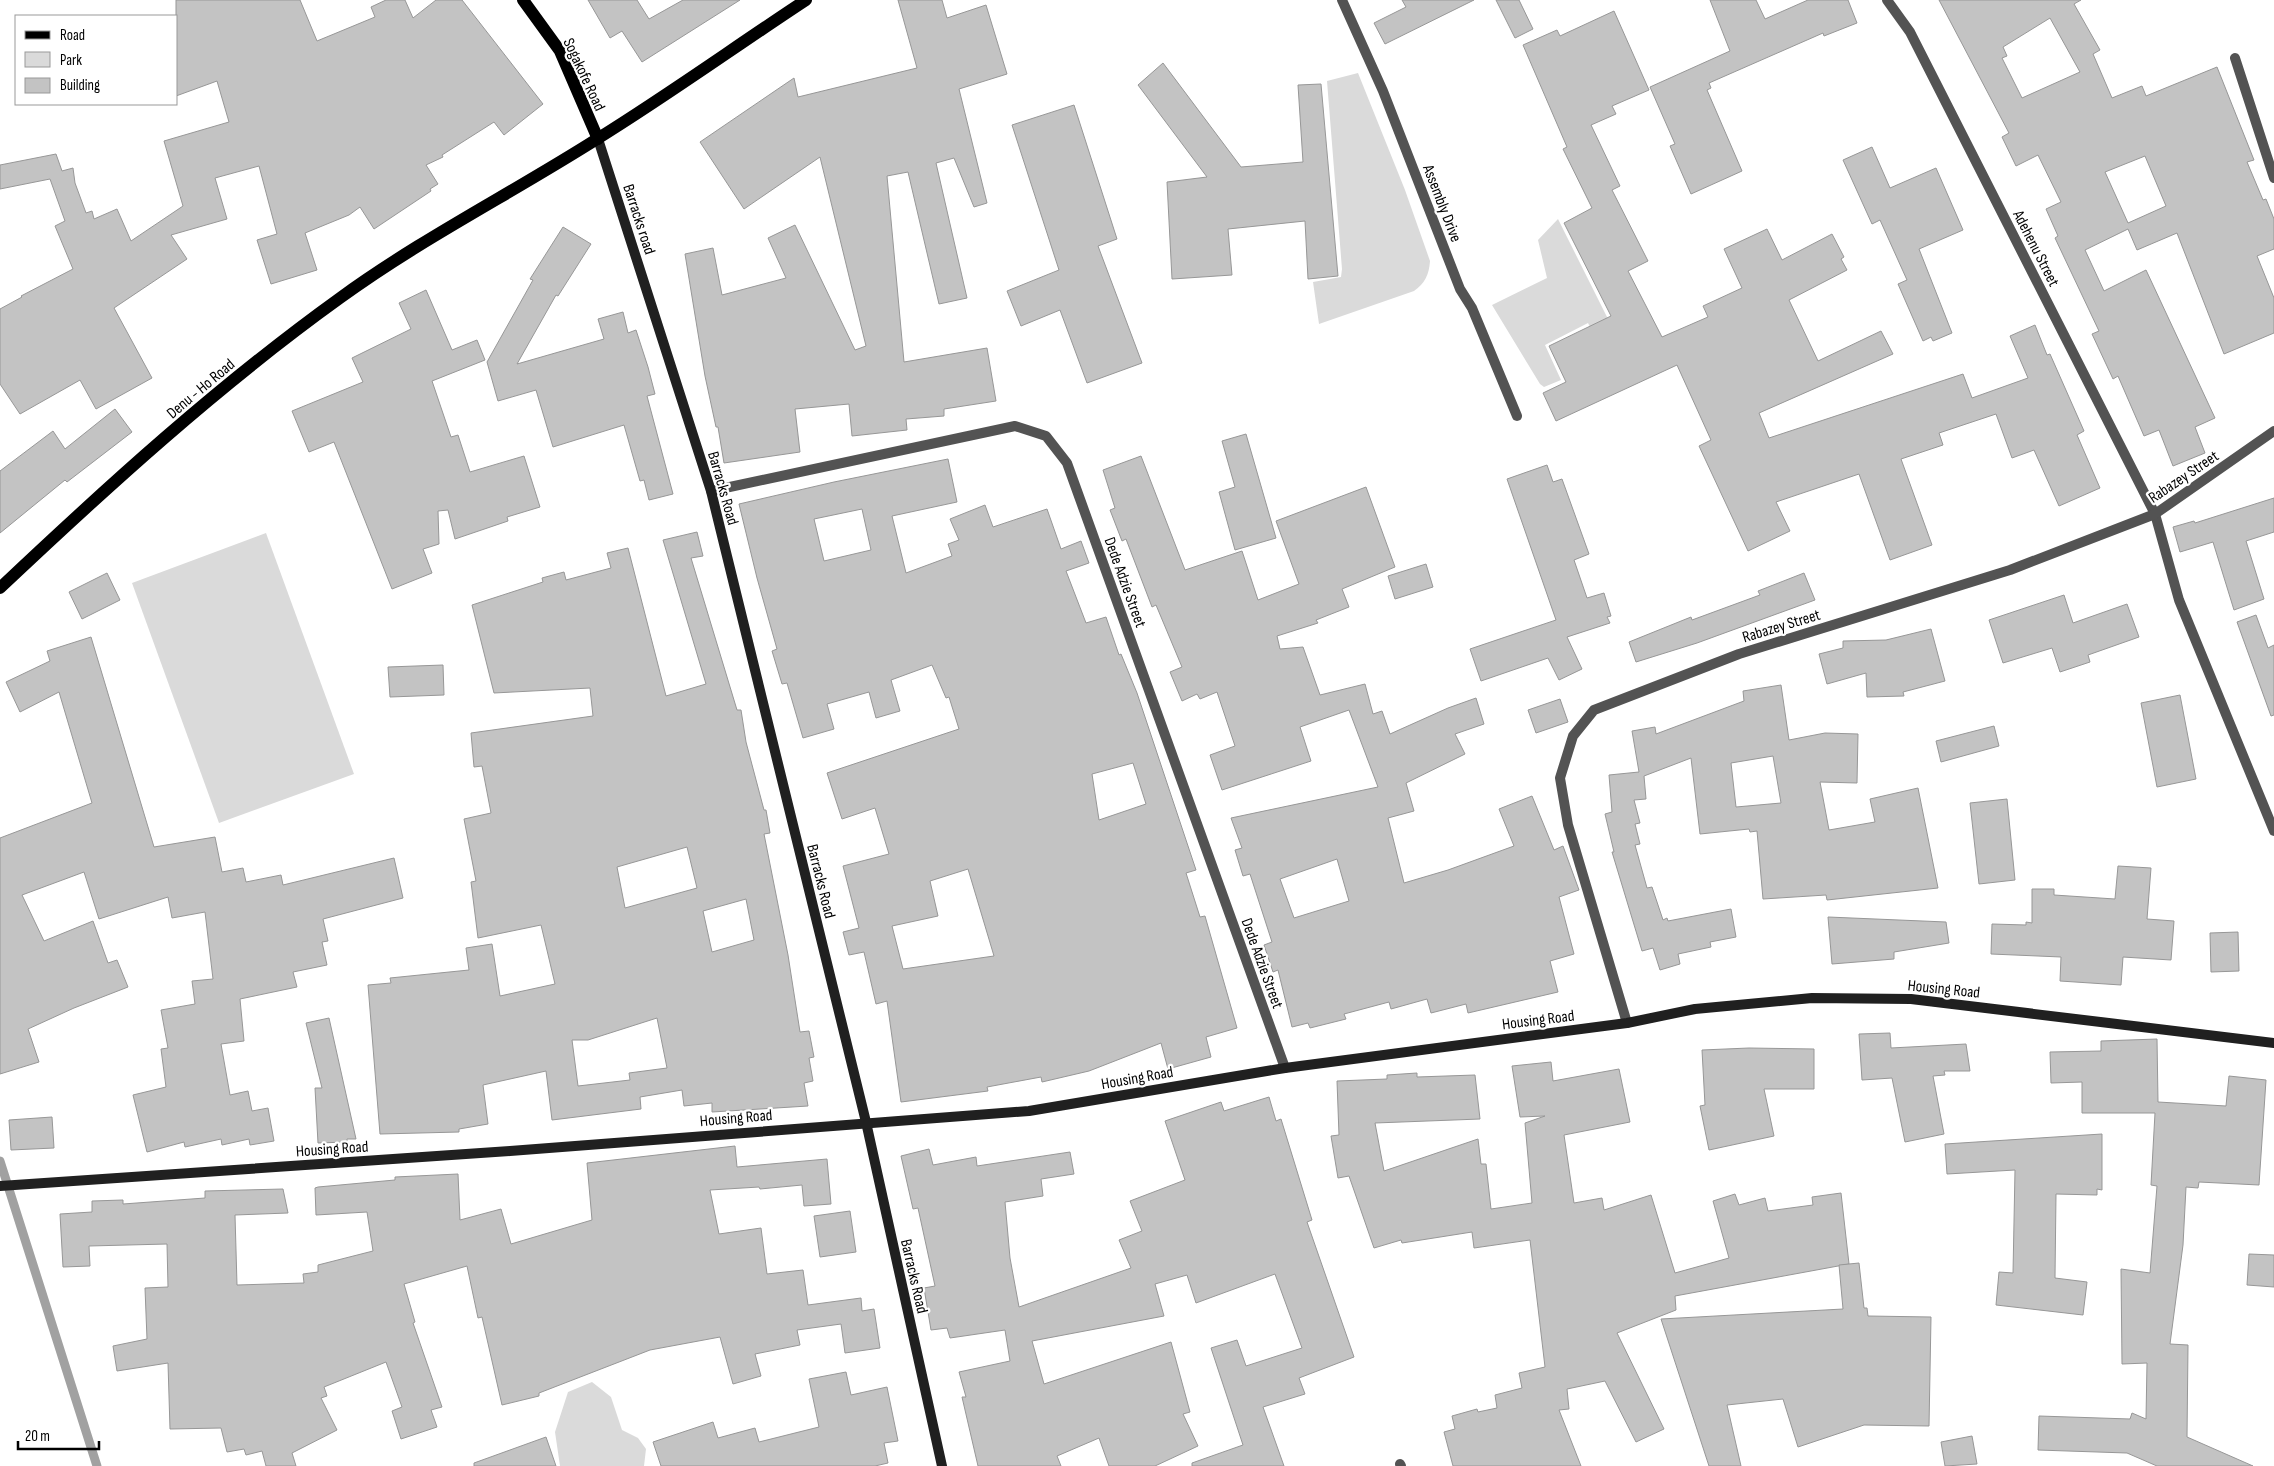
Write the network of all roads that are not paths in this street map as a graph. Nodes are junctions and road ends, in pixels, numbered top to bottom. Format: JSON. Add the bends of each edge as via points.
{"nodes":[{"id":1,"x":523,"y":0,"type":"edge"},
{"id":2,"x":806,"y":0,"type":"edge"},
{"id":3,"x":1342,"y":0,"type":"edge"},
{"id":4,"x":1887,"y":0,"type":"edge"},
{"id":5,"x":2235,"y":58,"type":"dead end"},
{"id":6,"x":598,"y":139,"type":"junction"},
{"id":7,"x":2274,"y":178,"type":"edge"},
{"id":8,"x":654,"y":309,"type":"joint"},
{"id":9,"x":1517,"y":416,"type":"dead end"},
{"id":10,"x":2274,"y":431,"type":"edge"},
{"id":11,"x":711,"y":491,"type":"junction"},
{"id":12,"x":2155,"y":514,"type":"junction"},
{"id":13,"x":0,"y":588,"type":"edge"},
{"id":14,"x":2274,"y":831,"type":"edge"},
{"id":15,"x":1627,"y":1023,"type":"junction"},
{"id":16,"x":2274,"y":1043,"type":"edge"},
{"id":17,"x":1285,"y":1068,"type":"junction"},
{"id":18,"x":866,"y":1122,"type":"junction"},
{"id":19,"x":0,"y":1186,"type":"edge"},
{"id":20,"x":942,"y":1466,"type":"edge"}],
"edges":[{"from":1,"to":6,"type":"main road","name":"Sogakofe Road","via":[[560,51]]},
{"from":2,"to":6,"type":"main road","name":"Denu - Ho Road"},
{"from":3,"to":9,"type":"street","name":"Assembly Drive","via":[[1383,91],[1460,289],[1472,308]]},
{"from":4,"to":12,"type":"street","name":"Adehenu Street","via":[[1910,32]]},
{"from":5,"to":7,"type":"street"},
{"from":6,"to":8,"type":"street","name":"Barracks road"},
{"from":6,"to":13,"type":"main road","name":"Denu - Ho Road","via":[[341,297],[210,399],[94,500]]},
{"from":8,"to":11,"type":"street","name":"Barracks Road"},
{"from":10,"to":12,"type":"street","name":"Rabazey Street"},
{"from":11,"to":17,"type":"street","name":"Dede Adzie Street","via":[[1015,426],[1046,436],[1067,463]]},
{"from":11,"to":18,"type":"street","name":"Barracks Road"},
{"from":12,"to":14,"type":"street","name":"Adehenu Street","via":[[2179,600]]},
{"from":12,"to":15,"type":"street","name":"Rabazey Street","via":[[2010,570],[1739,654],[1594,710],[1573,736],[1560,778],[1568,825]]},
{"from":15,"to":16,"type":"street","name":"Housing Road","via":[[1695,1009],[1812,998],[1910,998]]},
{"from":15,"to":17,"type":"street","name":"Housing Road"},
{"from":17,"to":18,"type":"street","name":"Housing Road","via":[[1029,1111]]},
{"from":18,"to":19,"type":"street","name":"Housing Road"},
{"from":18,"to":20,"type":"street","name":"Barracks Road"}]}
